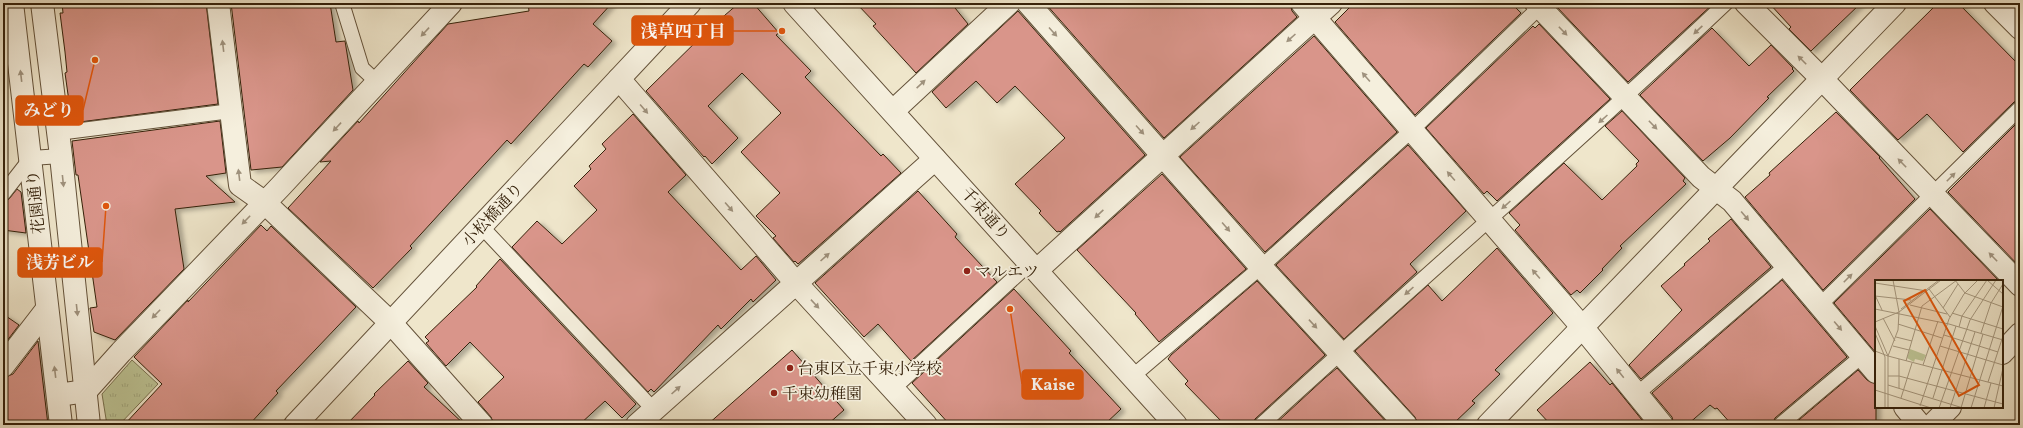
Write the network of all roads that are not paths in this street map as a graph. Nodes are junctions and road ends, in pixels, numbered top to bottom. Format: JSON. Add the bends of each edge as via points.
{"nodes":[{"id":1,"x":12,"y":3,"type":"edge"},
{"id":2,"x":42,"y":3,"type":"edge"},
{"id":3,"x":218,"y":3,"type":"edge"},
{"id":4,"x":342,"y":3,"type":"edge"},
{"id":5,"x":451,"y":3,"type":"edge"},
{"id":6,"x":690,"y":3,"type":"edge"},
{"id":7,"x":794,"y":3,"type":"edge"},
{"id":8,"x":1009,"y":3,"type":"edge"},
{"id":9,"x":1028,"y":3,"type":"edge"},
{"id":10,"x":1330,"y":3,"type":"edge"},
{"id":11,"x":1726,"y":3,"type":"edge"},
{"id":12,"x":1746,"y":3,"type":"edge"},
{"id":13,"x":1895,"y":3,"type":"edge"},
{"id":14,"x":1995,"y":3,"type":"edge"},
{"id":15,"x":1540,"y":4,"type":"edge"},
{"id":16,"x":1308,"y":10,"type":"edge"},
{"id":17,"x":2020,"y":28,"type":"edge"},
{"id":18,"x":619,"y":79,"type":"junction"},
{"id":19,"x":1822,"y":79,"type":"junction"},
{"id":20,"x":378,"y":83,"type":"junction"},
{"id":21,"x":1626,"y":98,"type":"junction"},
{"id":22,"x":2020,"y":108,"type":"edge"},
{"id":23,"x":893,"y":111,"type":"junction"},
{"id":24,"x":231,"y":112,"type":"junction"},
{"id":25,"x":1412,"y":130,"type":"junction"},
{"id":26,"x":58,"y":133,"type":"junction"},
{"id":27,"x":1163,"y":155,"type":"junction"},
{"id":28,"x":61,"y":156,"type":"junction"},
{"id":29,"x":30,"y":158,"type":"junction"},
{"id":30,"x":936,"y":159,"type":"junction"},
{"id":31,"x":1716,"y":190,"type":"junction"},
{"id":32,"x":3,"y":194,"type":"edge"},
{"id":33,"x":1932,"y":195,"type":"junction"},
{"id":34,"x":264,"y":202,"type":"junction"},
{"id":35,"x":1489,"y":220,"type":"junction"},
{"id":36,"x":481,"y":226,"type":"junction"},
{"id":37,"x":1034,"y":266,"type":"junction"},
{"id":38,"x":1786,"y":266,"type":"junction"},
{"id":39,"x":1261,"y":267,"type":"junction"},
{"id":40,"x":796,"y":283,"type":"junction"},
{"id":41,"x":2020,"y":285,"type":"edge"},
{"id":42,"x":1820,"y":305,"type":"junction"},
{"id":43,"x":48,"y":309,"type":"junction"},
{"id":44,"x":391,"y":323,"type":"junction"},
{"id":45,"x":1583,"y":328,"type":"junction"},
{"id":46,"x":2020,"y":334,"type":"edge"},
{"id":47,"x":2003,"y":352,"type":"edge"},
{"id":48,"x":1340,"y":353,"type":"junction"},
{"id":49,"x":1869,"y":364,"type":"edge"},
{"id":50,"x":3,"y":366,"type":"edge"},
{"id":51,"x":1133,"y":376,"type":"junction"},
{"id":52,"x":894,"y":388,"type":"junction"},
{"id":53,"x":86,"y":392,"type":"junction"},
{"id":54,"x":1637,"y":394,"type":"junction"},
{"id":55,"x":58,"y":395,"type":"junction"},
{"id":56,"x":1906,"y":408,"type":"edge"},
{"id":57,"x":1949,"y":408,"type":"edge"},
{"id":58,"x":654,"y":410,"type":"junction"},
{"id":59,"x":61,"y":425,"type":"edge"},
{"id":60,"x":89,"y":425,"type":"edge"},
{"id":61,"x":295,"y":425,"type":"edge"},
{"id":62,"x":482,"y":425,"type":"edge"},
{"id":63,"x":637,"y":425,"type":"edge"},
{"id":64,"x":926,"y":425,"type":"edge"},
{"id":65,"x":1176,"y":425,"type":"edge"},
{"id":66,"x":1261,"y":425,"type":"edge"},
{"id":67,"x":1406,"y":425,"type":"edge"},
{"id":68,"x":1488,"y":425,"type":"edge"},
{"id":69,"x":1662,"y":425,"type":"edge"},
{"id":70,"x":1780,"y":425,"type":"edge"},
{"id":71,"x":1920,"y":425,"type":"edge"},
{"id":72,"x":1932,"y":425,"type":"edge"}],
"edges":[{"from":29,"to":1,"type":"street","name":"花園通り","one_way":true},
{"from":2,"to":26,"type":"street","name":"花園通り"},
{"from":24,"to":3,"type":"street","one_way":true},
{"from":4,"to":20,"type":"lane","via":[[362,68]]},
{"from":5,"to":20,"type":"street","one_way":true},
{"from":6,"to":18,"type":"street","name":"小松橋通り"},
{"from":7,"to":23,"type":"street","name":"千束通り"},
{"from":23,"to":8,"type":"street","one_way":true},
{"from":9,"to":27,"type":"street","one_way":true},
{"from":10,"to":16,"type":"street"},
{"from":11,"to":21,"type":"lane","one_way":true},
{"from":19,"to":12,"type":"street","one_way":true},
{"from":13,"to":19,"type":"street"},
{"from":14,"to":17,"type":"street"},
{"from":15,"to":21,"type":"street","one_way":true},
{"from":15,"to":25,"type":"lane"},
{"from":25,"to":16,"type":"street","one_way":true},
{"from":16,"to":27,"type":"street","one_way":true},
{"from":18,"to":36,"type":"street","name":"小松橋通り"},
{"from":18,"to":40,"type":"street","one_way":true},
{"from":19,"to":31,"type":"street"},
{"from":33,"to":19,"type":"street","one_way":true},
{"from":20,"to":34,"type":"street","one_way":true},
{"from":21,"to":31,"type":"street","one_way":true},
{"from":21,"to":35,"type":"lane","one_way":true},
{"from":33,"to":22,"type":"lane","one_way":true},
{"from":23,"to":30,"type":"street","name":"千束通り"},
{"from":24,"to":26,"type":"lane"},
{"from":34,"to":24,"type":"street","one_way":true,"via":[[240,185]]},
{"from":35,"to":25,"type":"street","one_way":true},
{"from":25,"to":39,"type":"lane"},
{"from":26,"to":28,"type":"street","name":"花園通り"},
{"from":27,"to":37,"type":"street","one_way":true},
{"from":27,"to":39,"type":"street","one_way":true},
{"from":28,"to":29,"type":"lane"},
{"from":28,"to":53,"type":"street","name":"花園通り","one_way":true},
{"from":29,"to":32,"type":"lane"},
{"from":29,"to":43,"type":"street","name":"花園通り"},
{"from":30,"to":37,"type":"street","name":"千束通り"},
{"from":40,"to":30,"type":"street","one_way":true},
{"from":31,"to":38,"type":"street","one_way":true,"via":[[1732,201]]},
{"from":31,"to":45,"type":"street"},
{"from":41,"to":33,"type":"street","one_way":true},
{"from":42,"to":33,"type":"lane","one_way":true},
{"from":34,"to":44,"type":"street"},
{"from":34,"to":53,"type":"street","one_way":true},
{"from":45,"to":35,"type":"street","one_way":true},
{"from":35,"to":48,"type":"lane","one_way":true},
{"from":36,"to":44,"type":"street","name":"小松橋通り"},
{"from":36,"to":58,"type":"lane"},
{"from":37,"to":51,"type":"street","name":"千束通り"},
{"from":37,"to":52,"type":"lane"},
{"from":38,"to":42,"type":"street"},
{"from":38,"to":54,"type":"lane"},
{"from":39,"to":48,"type":"street","one_way":true},
{"from":39,"to":51,"type":"lane"},
{"from":40,"to":52,"type":"street","one_way":true},
{"from":58,"to":40,"type":"street","one_way":true},
{"from":42,"to":49,"type":"street","one_way":true},
{"from":43,"to":50,"type":"street"},
{"from":55,"to":43,"type":"street","name":"花園通り","one_way":true},
{"from":44,"to":61,"type":"street","name":"小松橋通り"},
{"from":44,"to":62,"type":"street"},
{"from":54,"to":45,"type":"street","one_way":true},
{"from":45,"to":68,"type":"street"},
{"from":46,"to":47,"type":"street"},
{"from":48,"to":66,"type":"lane"},
{"from":48,"to":67,"type":"street"},
{"from":49,"to":70,"type":"lane"},
{"from":51,"to":65,"type":"street","name":"千束通り"},
{"from":52,"to":64,"type":"street"},
{"from":53,"to":55,"type":"street"},
{"from":53,"to":60,"type":"street","name":"花園通り"},
{"from":54,"to":69,"type":"street"},
{"from":55,"to":59,"type":"street","name":"花園通り"},
{"from":56,"to":71,"type":"street"},
{"from":57,"to":72,"type":"street"},
{"from":58,"to":63,"type":"street"}]}
